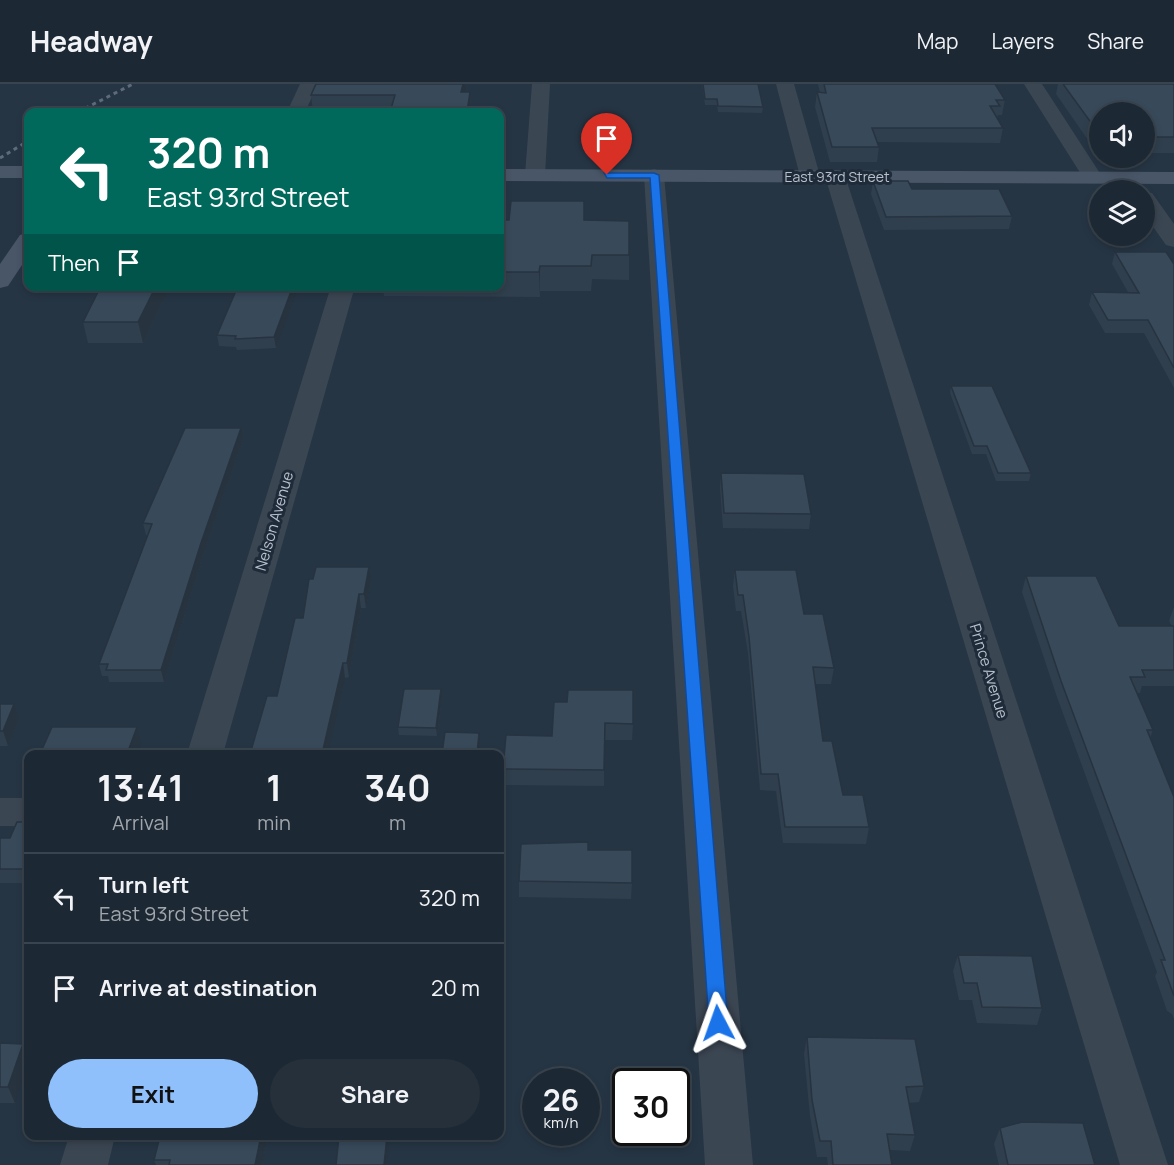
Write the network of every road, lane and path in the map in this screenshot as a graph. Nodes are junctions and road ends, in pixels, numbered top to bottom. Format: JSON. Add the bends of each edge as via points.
{"nodes":[{"id":1,"x":309,"y":84,"type":"edge"},
{"id":2,"x":541,"y":84,"type":"edge"},
{"id":3,"x":785,"y":84,"type":"edge"},
{"id":4,"x":1033,"y":84,"type":"edge"},
{"id":5,"x":298,"y":108,"type":"edge"},
{"id":6,"x":0,"y":172,"type":"edge"},
{"id":7,"x":24,"y":172,"type":"edge"},
{"id":8,"x":504,"y":175,"type":"edge"},
{"id":9,"x":535,"y":175,"type":"junction"},
{"id":10,"x":654,"y":175,"type":"junction"},
{"id":11,"x":822,"y":176,"type":"junction"},
{"id":12,"x":1093,"y":178,"type":"junction"},
{"id":13,"x":1174,"y":178,"type":"edge"},
{"id":14,"x":1107,"y":180,"type":"edge"},
{"id":15,"x":1155,"y":181,"type":"edge"},
{"id":16,"x":1155,"y":213,"type":"edge"},
{"id":17,"x":1174,"y":240,"type":"edge"},
{"id":18,"x":24,"y":246,"type":"edge"},
{"id":19,"x":0,"y":281,"type":"edge"},
{"id":20,"x":342,"y":291,"type":"edge"},
{"id":21,"x":206,"y":750,"type":"edge"},
{"id":22,"x":0,"y":812,"type":"edge"},
{"id":23,"x":24,"y":812,"type":"edge"},
{"id":24,"x":91,"y":1140,"type":"edge"},
{"id":25,"x":84,"y":1165,"type":"edge"},
{"id":26,"x":729,"y":1165,"type":"edge"},
{"id":27,"x":1144,"y":1165,"type":"edge"}],
"edges":[{"from":1,"to":5,"type":"street"},
{"from":2,"to":9,"type":"street"},
{"from":3,"to":11,"type":"street","name":"Prince Avenue"},
{"from":4,"to":12,"type":"street"},
{"from":6,"to":7,"type":"main road"},
{"from":8,"to":9,"type":"main road","name":"East 93rd Street"},
{"from":9,"to":10,"type":"main road","name":"East 93rd Street"},
{"from":10,"to":11,"type":"main road","name":"East 93rd Street"},
{"from":10,"to":26,"type":"street"},
{"from":11,"to":12,"type":"main road","name":"East 93rd Street"},
{"from":11,"to":27,"type":"street","name":"Prince Avenue"},
{"from":12,"to":14,"type":"main road","name":"East 93rd Street"},
{"from":13,"to":15,"type":"main road","name":"East 93rd Street"},
{"from":16,"to":17,"type":"street"},
{"from":18,"to":19,"type":"main road"},
{"from":20,"to":21,"type":"street","name":"Nelson Avenue"},
{"from":22,"to":23,"type":"street"},
{"from":24,"to":25,"type":"street"}]}
